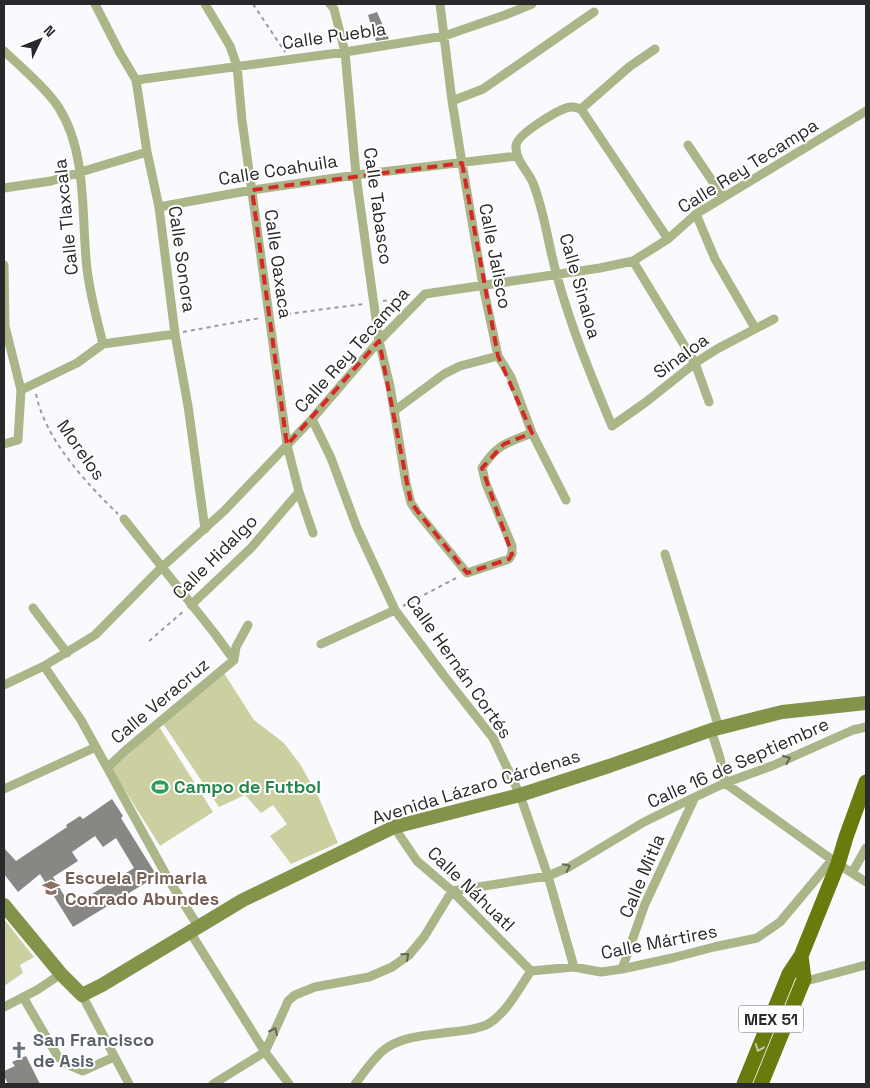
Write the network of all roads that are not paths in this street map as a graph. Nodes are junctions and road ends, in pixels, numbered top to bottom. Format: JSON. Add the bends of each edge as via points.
{"nodes":[{"id":1,"x":95,"y":4,"type":"edge"},
{"id":2,"x":204,"y":4,"type":"edge"},
{"id":3,"x":330,"y":4,"type":"edge"},
{"id":4,"x":440,"y":4,"type":"edge"},
{"id":5,"x":532,"y":4,"type":"edge"},
{"id":6,"x":594,"y":12,"type":"dead end"},
{"id":7,"x":444,"y":36,"type":"junction"},
{"id":8,"x":655,"y":48,"type":"dead end"},
{"id":9,"x":4,"y":51,"type":"edge"},
{"id":10,"x":345,"y":52,"type":"junction"},
{"id":11,"x":237,"y":66,"type":"junction"},
{"id":12,"x":136,"y":80,"type":"junction"},
{"id":13,"x":452,"y":101,"type":"junction"},
{"id":14,"x":581,"y":109,"type":"junction"},
{"id":15,"x":866,"y":111,"type":"edge"},
{"id":16,"x":688,"y":145,"type":"dead end"},
{"id":17,"x":147,"y":152,"type":"junction"},
{"id":18,"x":517,"y":156,"type":"junction"},
{"id":19,"x":462,"y":163,"type":"junction"},
{"id":20,"x":80,"y":173,"type":"junction"},
{"id":21,"x":356,"y":175,"type":"junction"},
{"id":22,"x":4,"y":188,"type":"edge"},
{"id":23,"x":252,"y":190,"type":"junction"},
{"id":24,"x":723,"y":197,"type":"junction"},
{"id":25,"x":159,"y":207,"type":"junction"},
{"id":26,"x":696,"y":214,"type":"junction"},
{"id":27,"x":668,"y":239,"type":"junction"},
{"id":28,"x":633,"y":261,"type":"junction"},
{"id":29,"x":4,"y":265,"type":"edge"},
{"id":30,"x":556,"y":273,"type":"junction"},
{"id":31,"x":483,"y":286,"type":"junction"},
{"id":32,"x":774,"y":319,"type":"dead end"},
{"id":33,"x":5,"y":326,"type":"edge"},
{"id":34,"x":755,"y":328,"type":"junction"},
{"id":35,"x":175,"y":334,"type":"junction"},
{"id":36,"x":380,"y":341,"type":"junction"},
{"id":37,"x":104,"y":344,"type":"junction"},
{"id":38,"x":498,"y":356,"type":"junction"},
{"id":39,"x":695,"y":363,"type":"junction"},
{"id":40,"x":21,"y":390,"type":"junction"},
{"id":41,"x":709,"y":402,"type":"dead end"},
{"id":42,"x":394,"y":411,"type":"junction"},
{"id":43,"x":312,"y":419,"type":"junction"},
{"id":44,"x":612,"y":426,"type":"joint"},
{"id":45,"x":532,"y":433,"type":"junction"},
{"id":46,"x":4,"y":444,"type":"edge"},
{"id":47,"x":287,"y":445,"type":"junction"},
{"id":48,"x":299,"y":492,"type":"junction"},
{"id":49,"x":566,"y":500,"type":"dead end"},
{"id":50,"x":124,"y":519,"type":"road end"},
{"id":51,"x":205,"y":528,"type":"junction"},
{"id":52,"x":313,"y":533,"type":"dead end"},
{"id":53,"x":665,"y":554,"type":"dead end"},
{"id":54,"x":161,"y":568,"type":"junction"},
{"id":55,"x":191,"y":605,"type":"junction"},
{"id":56,"x":33,"y":608,"type":"dead end"},
{"id":57,"x":395,"y":610,"type":"junction"},
{"id":58,"x":248,"y":625,"type":"dead end"},
{"id":59,"x":321,"y":644,"type":"dead end"},
{"id":60,"x":67,"y":653,"type":"junction"},
{"id":61,"x":234,"y":660,"type":"junction"},
{"id":62,"x":44,"y":666,"type":"junction"},
{"id":63,"x":4,"y":685,"type":"edge"},
{"id":64,"x":851,"y":703,"type":"junction"},
{"id":65,"x":866,"y":703,"type":"edge"},
{"id":66,"x":866,"y":711,"type":"edge"},
{"id":67,"x":866,"y":727,"type":"edge"},
{"id":68,"x":715,"y":729,"type":"junction"},
{"id":69,"x":96,"y":747,"type":"junction"},
{"id":70,"x":108,"y":767,"type":"junction"},
{"id":71,"x":866,"y":782,"type":"edge"},
{"id":72,"x":725,"y":783,"type":"junction"},
{"id":73,"x":4,"y":788,"type":"edge"},
{"id":74,"x":520,"y":795,"type":"junction"},
{"id":75,"x":695,"y":797,"type":"junction"},
{"id":76,"x":394,"y":827,"type":"junction"},
{"id":77,"x":866,"y":848,"type":"edge"},
{"id":78,"x":835,"y":862,"type":"junction"},
{"id":79,"x":852,"y":873,"type":"junction"},
{"id":80,"x":548,"y":876,"type":"junction"},
{"id":81,"x":866,"y":882,"type":"edge"},
{"id":82,"x":452,"y":892,"type":"junction"},
{"id":83,"x":4,"y":905,"type":"edge"},
{"id":84,"x":194,"y":929,"type":"junction"},
{"id":85,"x":866,"y":964,"type":"edge"},
{"id":86,"x":574,"y":967,"type":"junction"},
{"id":87,"x":622,"y":969,"type":"junction"},
{"id":88,"x":531,"y":971,"type":"junction"},
{"id":89,"x":62,"y":974,"type":"junction"},
{"id":90,"x":796,"y":977,"type":"junction"},
{"id":91,"x":82,"y":996,"type":"junction"},
{"id":92,"x":23,"y":997,"type":"junction"},
{"id":93,"x":4,"y":1007,"type":"edge"},
{"id":94,"x":265,"y":1052,"type":"junction"},
{"id":95,"x":114,"y":1057,"type":"junction"},
{"id":96,"x":129,"y":1084,"type":"edge"},
{"id":97,"x":213,"y":1084,"type":"edge"},
{"id":98,"x":289,"y":1084,"type":"edge"},
{"id":99,"x":355,"y":1084,"type":"edge"},
{"id":100,"x":744,"y":1084,"type":"edge"},
{"id":101,"x":761,"y":1084,"type":"edge"}],
"edges":[{"from":1,"to":12,"type":"street","name":"Calle Sonora"},
{"from":2,"to":11,"type":"street","name":"Calle Oaxaca","via":[[230,46]]},
{"from":3,"to":10,"type":"street","name":"Calle Tabasco"},
{"from":4,"to":7,"type":"street","name":"Calle Jalisco"},
{"from":5,"to":7,"type":"street","name":"Calle Puebla"},
{"from":6,"to":13,"type":"street","via":[[483,88]]},
{"from":7,"to":10,"type":"street","name":"Calle Puebla"},
{"from":7,"to":13,"type":"street","name":"Calle Jalisco"},
{"from":8,"to":14,"type":"street","via":[[629,66]]},
{"from":9,"to":20,"type":"street","name":"Calle Tlaxcala","via":[[59,107],[69,127]]},
{"from":10,"to":11,"type":"street","name":"Calle Puebla"},
{"from":10,"to":21,"type":"street","name":"Calle Tabasco"},
{"from":11,"to":12,"type":"street","name":"Calle Puebla"},
{"from":11,"to":23,"type":"street","name":"Calle Oaxaca"},
{"from":12,"to":17,"type":"street","name":"Calle Sonora"},
{"from":13,"to":19,"type":"street","name":"Calle Jalisco"},
{"from":14,"to":18,"type":"street","via":[[567,108],[519,137],[515,145]]},
{"from":14,"to":27,"type":"street"},
{"from":15,"to":24,"type":"street","name":"Calle Rey Tecampa"},
{"from":16,"to":24,"type":"street"},
{"from":17,"to":20,"type":"street"},
{"from":17,"to":25,"type":"street","name":"Calle Sonora"},
{"from":18,"to":19,"type":"street"},
{"from":18,"to":30,"type":"street","name":"Calle Sinaloa","via":[[533,182]]},
{"from":19,"to":21,"type":"street","name":"Calle Coahuila"},
{"from":19,"to":31,"type":"street","name":"Calle Jalisco"},
{"from":20,"to":22,"type":"street"},
{"from":20,"to":37,"type":"street","name":"Calle Tlaxcala","via":[[87,268],[93,308]]},
{"from":21,"to":23,"type":"street","name":"Calle Coahuila"},
{"from":21,"to":36,"type":"street","name":"Calle Tabasco"},
{"from":23,"to":25,"type":"street","name":"Calle Coahuila"},
{"from":23,"to":47,"type":"street","name":"Calle Oaxaca"},
{"from":24,"to":26,"type":"street","name":"Calle Rey Tecampa"},
{"from":25,"to":35,"type":"street","name":"Calle Sonora"},
{"from":26,"to":27,"type":"street","name":"Calle Rey Tecampa"},
{"from":26,"to":34,"type":"street","via":[[715,259]]},
{"from":27,"to":28,"type":"street","name":"Calle Rey Tecampa"},
{"from":28,"to":30,"type":"street","name":"Calle Rey Tecampa"},
{"from":28,"to":39,"type":"street"},
{"from":29,"to":33,"type":"street"},
{"from":30,"to":31,"type":"street","name":"Calle Rey Tecampa"},
{"from":30,"to":44,"type":"street","name":"Calle Sinaloa","via":[[574,333]]},
{"from":31,"to":36,"type":"street","name":"Calle Rey Tecampa","via":[[425,294]]},
{"from":31,"to":38,"type":"street","name":"Calle Jalisco"},
{"from":32,"to":34,"type":"street","name":"Sinaloa"},
{"from":33,"to":40,"type":"street"},
{"from":34,"to":39,"type":"street","name":"Sinaloa"},
{"from":35,"to":37,"type":"street"},
{"from":35,"to":51,"type":"street","name":"Calle Sonora"},
{"from":36,"to":42,"type":"street","name":"Calle Tabasco"},
{"from":36,"to":43,"type":"street","name":"Calle Rey Tecampa"},
{"from":37,"to":40,"type":"street","via":[[76,363]]},
{"from":38,"to":42,"type":"street","via":[[460,366],[444,374]]},
{"from":38,"to":45,"type":"street","name":"Calle Jalisco"},
{"from":39,"to":41,"type":"street"},
{"from":39,"to":44,"type":"street","name":"Sinaloa"},
{"from":40,"to":46,"type":"street","via":[[18,440]]},
{"from":42,"to":45,"type":"street","name":"Calle Tabasco","via":[[411,503],[467,572],[509,560],[512,554],[512,546],[482,468],[490,455],[504,444]]},
{"from":43,"to":47,"type":"street","name":"Calle Rey Tecampa"},
{"from":43,"to":57,"type":"street","name":"Calle Hernán Cortés"},
{"from":45,"to":49,"type":"street","name":"Calle Jalisco"},
{"from":47,"to":48,"type":"street","name":"Calle Oaxaca"},
{"from":47,"to":51,"type":"street","name":"Calle Rey Tecampa"},
{"from":48,"to":52,"type":"street","name":"Calle Oaxaca"},
{"from":48,"to":55,"type":"street","name":"Calle Hidalgo","via":[[251,548]]},
{"from":50,"to":54,"type":"street"},
{"from":51,"to":54,"type":"street","name":"Calle Rey Tecampa"},
{"from":53,"to":68,"type":"street"},
{"from":54,"to":55,"type":"street"},
{"from":54,"to":60,"type":"street","name":"Calle Rey Tecampa","via":[[95,635]]},
{"from":55,"to":61,"type":"street"},
{"from":56,"to":60,"type":"street"},
{"from":57,"to":59,"type":"street"},
{"from":57,"to":74,"type":"street","name":"Calle Hernán Cortés","via":[[493,738]]},
{"from":58,"to":61,"type":"street","via":[[236,647]]},
{"from":60,"to":62,"type":"street","name":"Calle Rey Tecampa"},
{"from":61,"to":70,"type":"street","name":"Calle Veracruz"},
{"from":62,"to":63,"type":"street","name":"Calle Rey Tecampa"},
{"from":62,"to":69,"type":"street"},
{"from":64,"to":65,"type":"main road","name":"Avenida Lázaro Cárdenas"},
{"from":64,"to":66,"type":"main road"},
{"from":64,"to":68,"type":"main road","name":"Avenida Lázaro Cárdenas","via":[[782,712]]},
{"from":72,"to":67,"type":"street","name":"Calle 16 de Septiembre","one_way":true},
{"from":68,"to":72,"type":"street"},
{"from":68,"to":74,"type":"main road","name":"Avenida Lázaro Cárdenas"},
{"from":69,"to":70,"type":"street"},
{"from":69,"to":73,"type":"street"},
{"from":70,"to":84,"type":"street"},
{"from":71,"to":78,"type":"main road","number":"MEX 51"},
{"from":72,"to":75,"type":"street","name":"Calle 16 de Septiembre"},
{"from":72,"to":78,"type":"street"},
{"from":74,"to":76,"type":"main road","name":"Avenida Lázaro Cárdenas"},
{"from":74,"to":80,"type":"street","name":"Calle Hernán Cortés"},
{"from":80,"to":75,"type":"street","name":"Calle 16 de Septiembre","one_way":true},
{"from":75,"to":87,"type":"street","name":"Calle Mitla","via":[[646,904]]},
{"from":76,"to":82,"type":"street","name":"Calle Náhuatl","via":[[416,861]]},
{"from":76,"to":84,"type":"main road","name":"Avenida Lázaro Cárdenas","via":[[273,884]]},
{"from":77,"to":79,"type":"street"},
{"from":78,"to":79,"type":"street"},
{"from":78,"to":87,"type":"street","name":"Calle Mártires","via":[[780,922],[757,938]]},
{"from":78,"to":90,"type":"main road","number":"MEX 51"},
{"from":79,"to":81,"type":"street"},
{"from":80,"to":82,"type":"street","name":"Calle 16 de Septiembre"},
{"from":80,"to":86,"type":"street","name":"Calle Hernán Cortés"},
{"from":82,"to":88,"type":"street","name":"Calle Náhuatl"},
{"from":94,"to":82,"type":"street","one_way":true,"via":[[288,1000],[315,987],[369,977],[392,967],[409,955],[424,937]]},
{"from":83,"to":89,"type":"main road"},
{"from":84,"to":91,"type":"main road","name":"Avenida Lázaro Cárdenas"},
{"from":84,"to":94,"type":"street"},
{"from":85,"to":90,"type":"street","via":[[810,980]]},
{"from":86,"to":87,"type":"street","name":"Calle Mártires","via":[[601,972]]},
{"from":86,"to":88,"type":"street","name":"Calle Mártires"},
{"from":88,"to":99,"type":"street","via":[[499,1015],[487,1025],[397,1042],[383,1050]]},
{"from":89,"to":91,"type":"main road"},
{"from":89,"to":92,"type":"street"},
{"from":90,"to":100,"type":"main road","number":"MEX 51","one_way":true},
{"from":90,"to":101,"type":"main road","number":"MEX 51"},
{"from":91,"to":95,"type":"street"},
{"from":92,"to":93,"type":"street"},
{"from":92,"to":95,"type":"street","via":[[58,1057],[71,1066],[83,1071]]},
{"from":94,"to":97,"type":"street"},
{"from":94,"to":98,"type":"street"},
{"from":95,"to":96,"type":"street"}]}
